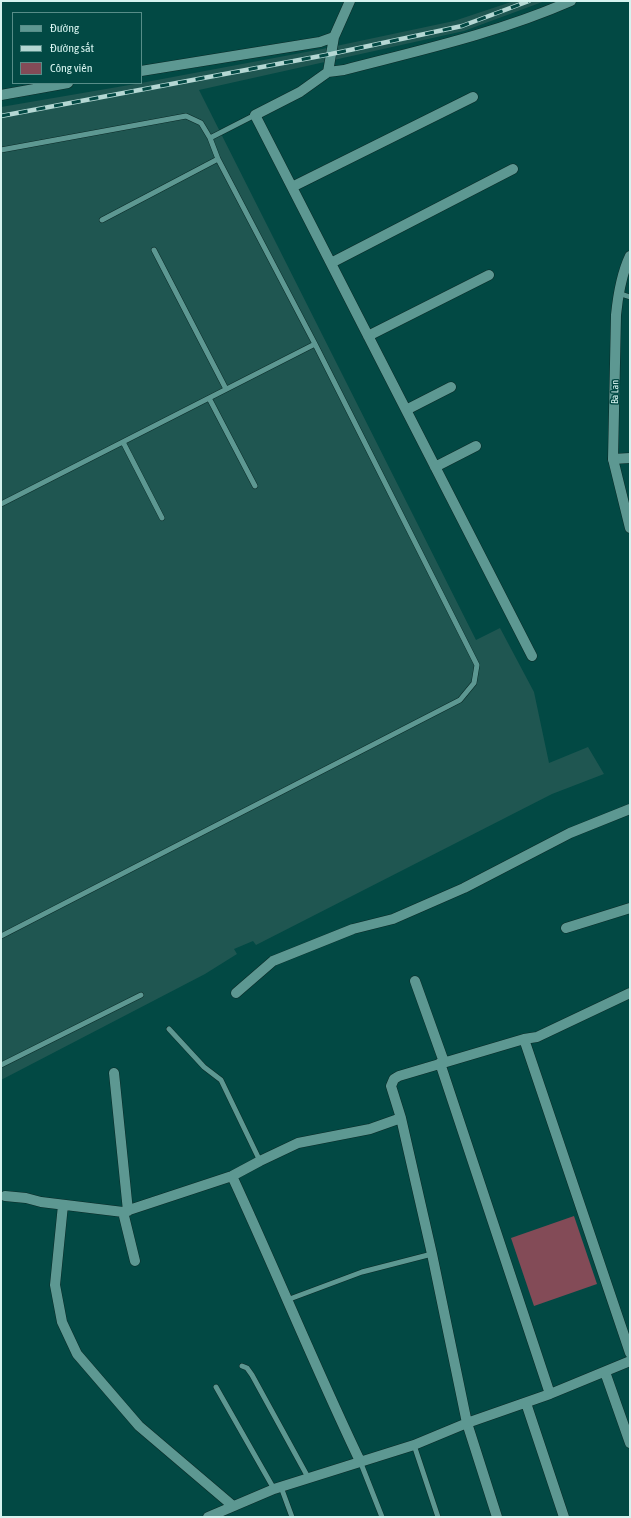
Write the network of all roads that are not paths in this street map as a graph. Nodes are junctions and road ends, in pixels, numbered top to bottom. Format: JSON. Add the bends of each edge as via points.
{"nodes":[{"id":1,"x":350,"y":1,"type":"edge"},
{"id":2,"x":571,"y":1,"type":"edge"},
{"id":3,"x":334,"y":37,"type":"junction"},
{"id":4,"x":142,"y":71,"type":"edge"},
{"id":5,"x":328,"y":72,"type":"junction"},
{"id":6,"x":62,"y":84,"type":"edge"},
{"id":7,"x":1,"y":95,"type":"edge"},
{"id":8,"x":473,"y":97,"type":"dead end"},
{"id":9,"x":255,"y":115,"type":"junction"},
{"id":10,"x":210,"y":138,"type":"junction"},
{"id":11,"x":1,"y":150,"type":"edge"},
{"id":12,"x":218,"y":159,"type":"junction"},
{"id":13,"x":513,"y":169,"type":"dead end"},
{"id":14,"x":292,"y":187,"type":"junction"},
{"id":15,"x":102,"y":220,"type":"dead end"},
{"id":16,"x":154,"y":250,"type":"dead end"},
{"id":17,"x":630,"y":256,"type":"edge"},
{"id":18,"x":331,"y":263,"type":"junction"},
{"id":19,"x":490,"y":275,"type":"dead end"},
{"id":20,"x":618,"y":293,"type":"junction"},
{"id":21,"x":630,"y":297,"type":"edge"},
{"id":22,"x":368,"y":336,"type":"junction"},
{"id":23,"x":315,"y":344,"type":"junction"},
{"id":24,"x":451,"y":387,"type":"dead end"},
{"id":25,"x":226,"y":389,"type":"junction"},
{"id":26,"x":208,"y":398,"type":"junction"},
{"id":27,"x":406,"y":410,"type":"junction"},
{"id":28,"x":123,"y":442,"type":"junction"},
{"id":29,"x":476,"y":446,"type":"dead end"},
{"id":30,"x":630,"y":458,"type":"edge"},
{"id":31,"x":613,"y":459,"type":"junction"},
{"id":32,"x":435,"y":467,"type":"junction"},
{"id":33,"x":255,"y":486,"type":"dead end"},
{"id":34,"x":627,"y":503,"type":"edge"},
{"id":35,"x":1,"y":504,"type":"edge"},
{"id":36,"x":162,"y":518,"type":"dead end"},
{"id":37,"x":630,"y":528,"type":"edge"},
{"id":38,"x":532,"y":656,"type":"dead end"},
{"id":39,"x":630,"y":809,"type":"edge"},
{"id":40,"x":630,"y":908,"type":"edge"},
{"id":41,"x":566,"y":928,"type":"dead end"},
{"id":42,"x":1,"y":936,"type":"edge"},
{"id":43,"x":416,"y":981,"type":"dead end"},
{"id":44,"x":236,"y":993,"type":"dead end"},
{"id":45,"x":630,"y":993,"type":"edge"},
{"id":46,"x":141,"y":995,"type":"dead end"},
{"id":47,"x":169,"y":1028,"type":"dead end"},
{"id":48,"x":524,"y":1039,"type":"junction"},
{"id":49,"x":442,"y":1062,"type":"junction"},
{"id":50,"x":1,"y":1065,"type":"edge"},
{"id":51,"x":114,"y":1073,"type":"dead end"},
{"id":52,"x":401,"y":1118,"type":"junction"},
{"id":53,"x":260,"y":1161,"type":"junction"},
{"id":54,"x":232,"y":1176,"type":"junction"},
{"id":55,"x":5,"y":1196,"type":"dead end"},
{"id":56,"x":63,"y":1205,"type":"junction"},
{"id":57,"x":126,"y":1212,"type":"junction"},
{"id":58,"x":432,"y":1254,"type":"junction"},
{"id":59,"x":135,"y":1261,"type":"dead end"},
{"id":60,"x":287,"y":1300,"type":"junction"},
{"id":61,"x":630,"y":1353,"type":"edge"},
{"id":62,"x":630,"y":1361,"type":"edge"},
{"id":63,"x":242,"y":1366,"type":"dead end"},
{"id":64,"x":605,"y":1372,"type":"junction"},
{"id":65,"x":216,"y":1387,"type":"dead end"},
{"id":66,"x":550,"y":1394,"type":"junction"},
{"id":67,"x":526,"y":1403,"type":"junction"},
{"id":68,"x":468,"y":1424,"type":"junction"},
{"id":69,"x":630,"y":1443,"type":"edge"},
{"id":70,"x":414,"y":1445,"type":"junction"},
{"id":71,"x":360,"y":1461,"type":"junction"},
{"id":72,"x":309,"y":1479,"type":"junction"},
{"id":73,"x":277,"y":1488,"type":"junction"},
{"id":74,"x":233,"y":1506,"type":"junction"},
{"id":75,"x":209,"y":1517,"type":"edge"},
{"id":76,"x":292,"y":1517,"type":"edge"},
{"id":77,"x":382,"y":1517,"type":"edge"},
{"id":78,"x":438,"y":1517,"type":"edge"},
{"id":79,"x":497,"y":1517,"type":"edge"},
{"id":80,"x":564,"y":1517,"type":"edge"}],
"edges":[{"from":1,"to":3,"type":"street"},
{"from":2,"to":5,"type":"street","via":[[540,15],[491,31]]},
{"from":3,"to":4,"type":"street","via":[[320,42]]},
{"from":3,"to":5,"type":"street"},
{"from":5,"to":9,"type":"street","via":[[300,92]]},
{"from":6,"to":7,"type":"street"},
{"from":8,"to":14,"type":"street"},
{"from":9,"to":10,"type":"lane"},
{"from":9,"to":14,"type":"street"},
{"from":10,"to":11,"type":"lane","via":[[201,124],[186,116]]},
{"from":10,"to":12,"type":"lane"},
{"from":12,"to":15,"type":"lane"},
{"from":12,"to":23,"type":"lane"},
{"from":13,"to":18,"type":"street"},
{"from":14,"to":18,"type":"street"},
{"from":16,"to":25,"type":"lane"},
{"from":17,"to":20,"type":"street","name":"Ba Lan","via":[[624,268]]},
{"from":18,"to":22,"type":"street"},
{"from":19,"to":22,"type":"street"},
{"from":20,"to":21,"type":"lane"},
{"from":20,"to":31,"type":"street","name":"Ba Lan"},
{"from":22,"to":27,"type":"street"},
{"from":23,"to":25,"type":"lane"},
{"from":23,"to":42,"type":"lane","via":[[477,665],[474,683],[460,700]]},
{"from":24,"to":27,"type":"street"},
{"from":25,"to":26,"type":"lane"},
{"from":26,"to":28,"type":"lane"},
{"from":26,"to":33,"type":"lane"},
{"from":27,"to":32,"type":"street"},
{"from":28,"to":35,"type":"lane"},
{"from":28,"to":36,"type":"lane"},
{"from":29,"to":32,"type":"street"},
{"from":30,"to":31,"type":"street"},
{"from":31,"to":34,"type":"street","name":"Ba Lan"},
{"from":32,"to":38,"type":"street"},
{"from":34,"to":37,"type":"street","name":"Ba Lan"},
{"from":39,"to":44,"type":"street","via":[[570,833],[464,888],[408,913],[353,930],[273,961]]},
{"from":40,"to":41,"type":"street"},
{"from":43,"to":49,"type":"street"},
{"from":45,"to":48,"type":"street","via":[[537,1037]]},
{"from":46,"to":50,"type":"lane"},
{"from":47,"to":53,"type":"lane","via":[[204,1067],[220,1080]]},
{"from":48,"to":49,"type":"street"},
{"from":48,"to":61,"type":"street"},
{"from":49,"to":52,"type":"street","via":[[394,1079],[391,1086]]},
{"from":49,"to":66,"type":"street"},
{"from":51,"to":57,"type":"street"},
{"from":52,"to":53,"type":"street","via":[[370,1129],[298,1143]]},
{"from":52,"to":58,"type":"street"},
{"from":53,"to":54,"type":"street"},
{"from":54,"to":57,"type":"street"},
{"from":54,"to":60,"type":"street"},
{"from":55,"to":56,"type":"street"},
{"from":56,"to":57,"type":"street"},
{"from":56,"to":74,"type":"street","via":[[55,1285],[62,1322],[78,1354],[139,1426]]},
{"from":57,"to":59,"type":"street"},
{"from":58,"to":60,"type":"lane","via":[[362,1272]]},
{"from":58,"to":68,"type":"street"},
{"from":60,"to":71,"type":"street"},
{"from":62,"to":64,"type":"street"},
{"from":63,"to":72,"type":"lane","via":[[252,1375]]},
{"from":64,"to":66,"type":"street"},
{"from":64,"to":69,"type":"street"},
{"from":65,"to":73,"type":"lane"},
{"from":66,"to":67,"type":"street"},
{"from":67,"to":68,"type":"street"},
{"from":67,"to":80,"type":"street"},
{"from":68,"to":70,"type":"street"},
{"from":68,"to":79,"type":"street"},
{"from":70,"to":71,"type":"street"},
{"from":70,"to":78,"type":"lane"},
{"from":71,"to":72,"type":"street"},
{"from":71,"to":77,"type":"lane"},
{"from":72,"to":73,"type":"street"},
{"from":73,"to":74,"type":"street"},
{"from":73,"to":76,"type":"lane"},
{"from":74,"to":75,"type":"street"}]}
